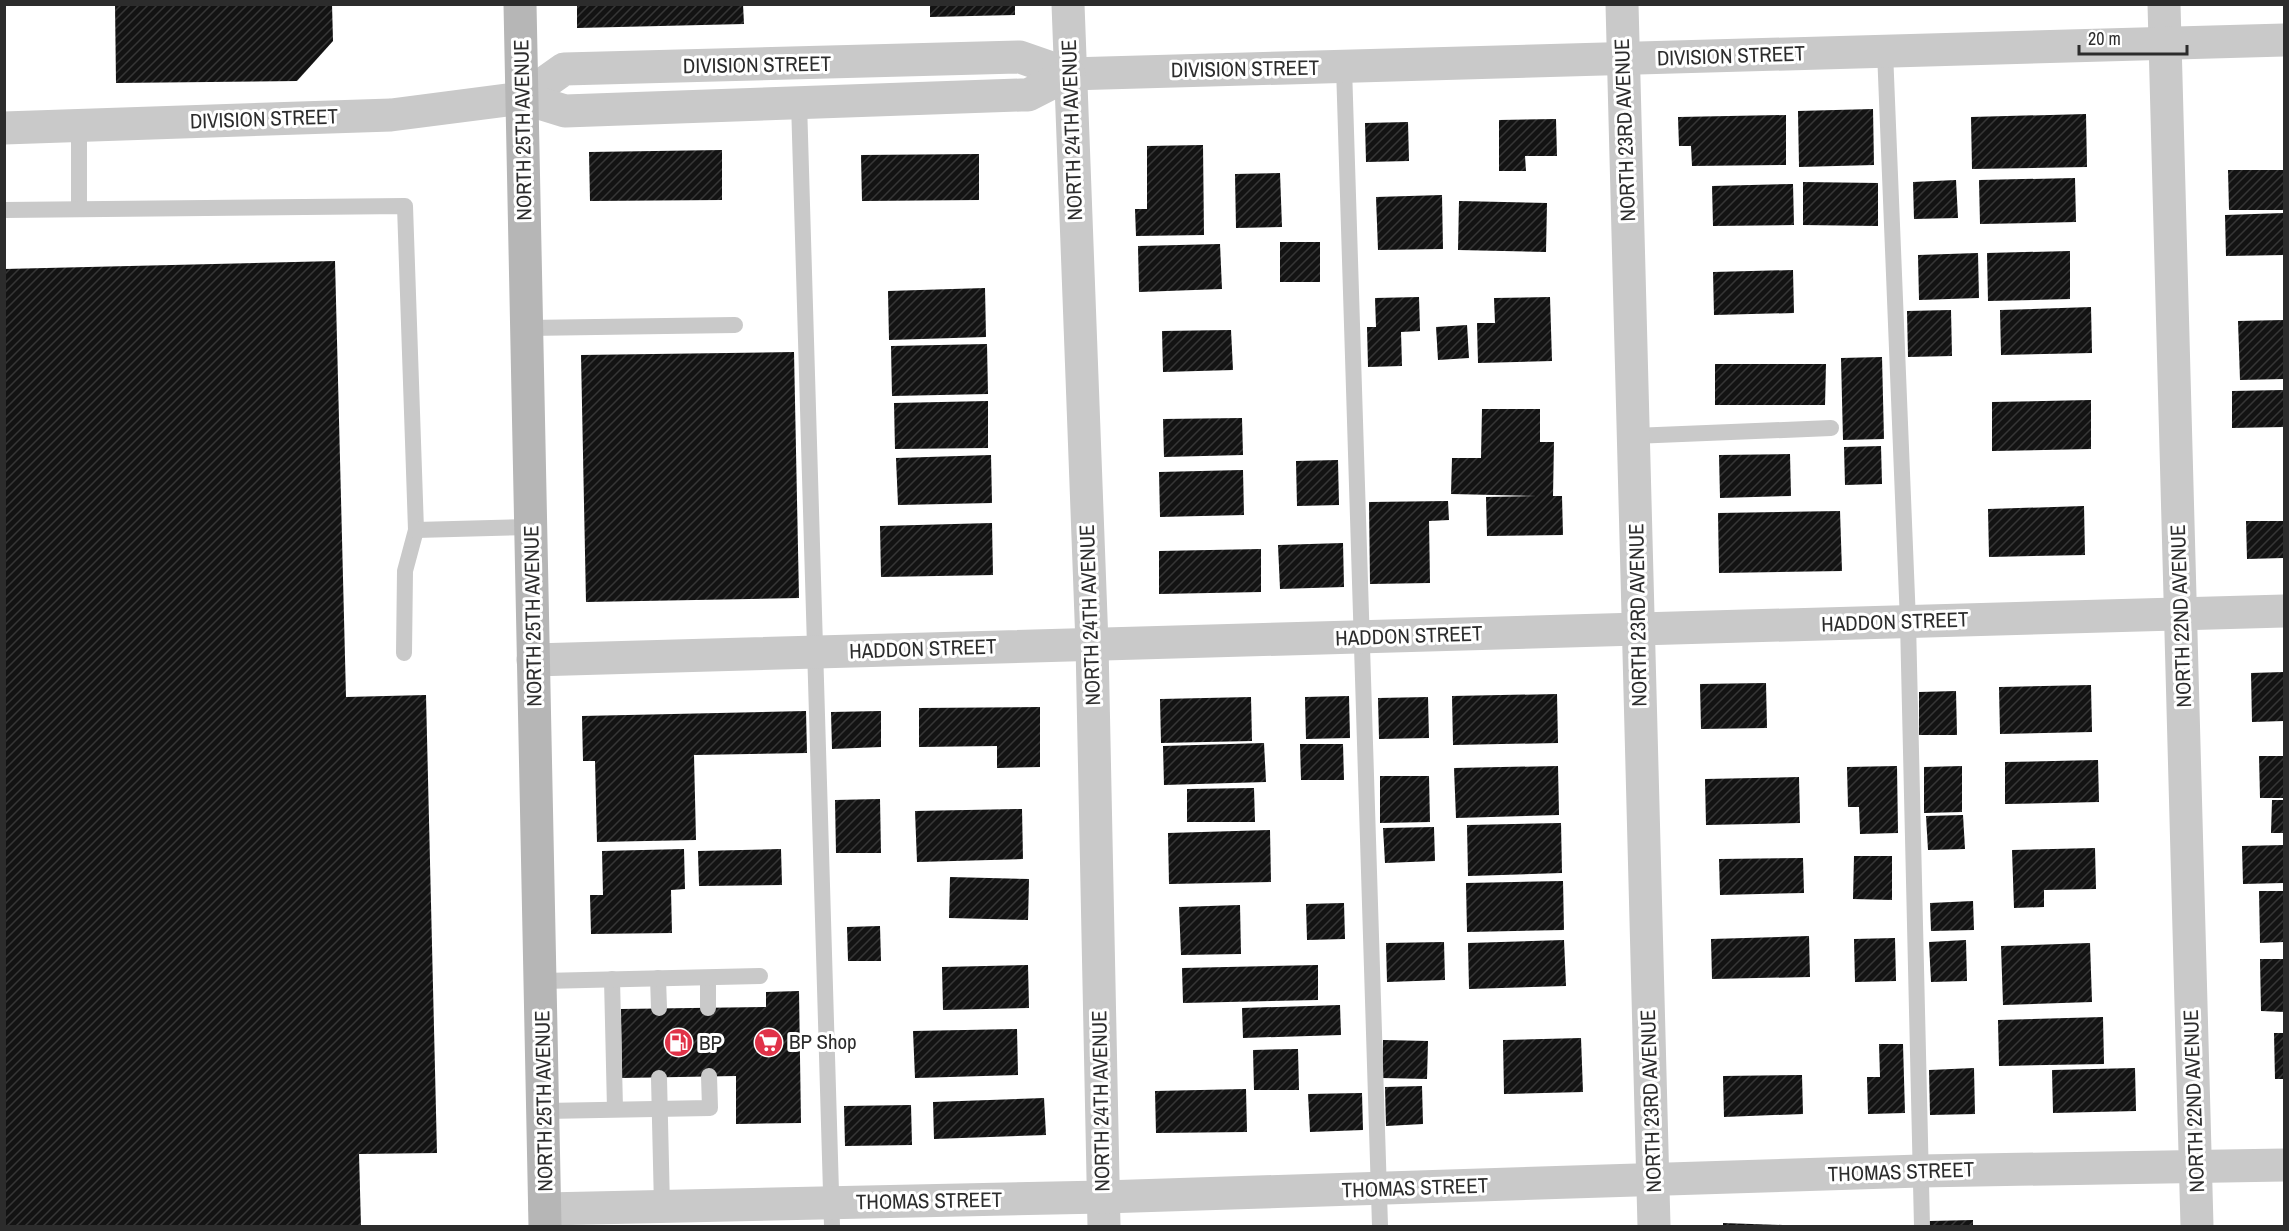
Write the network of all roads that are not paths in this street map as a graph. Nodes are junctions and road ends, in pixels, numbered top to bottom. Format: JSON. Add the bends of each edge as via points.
{"nodes":[{"id":1,"x":520,"y":4,"type":"edge"},
{"id":2,"x":1068,"y":4,"type":"edge"},
{"id":3,"x":1622,"y":4,"type":"edge"},
{"id":4,"x":2164,"y":4,"type":"edge"},
{"id":5,"x":2284,"y":40,"type":"edge"},
{"id":6,"x":2165,"y":43,"type":"junction"},
{"id":7,"x":1885,"y":51,"type":"junction"},
{"id":8,"x":1623,"y":59,"type":"junction"},
{"id":9,"x":1344,"y":67,"type":"junction"},
{"id":10,"x":1069,"y":74,"type":"junction"},
{"id":11,"x":523,"y":98,"type":"junction"},
{"id":12,"x":799,"y":102,"type":"junction"},
{"id":13,"x":79,"y":125,"type":"junction"},
{"id":14,"x":4,"y":128,"type":"edge"},
{"id":15,"x":79,"y":208,"type":"junction"},
{"id":16,"x":4,"y":210,"type":"edge"},
{"id":17,"x":735,"y":325,"type":"dead end"},
{"id":18,"x":527,"y":328,"type":"junction"},
{"id":19,"x":1831,"y":428,"type":"dead end"},
{"id":20,"x":1633,"y":436,"type":"junction"},
{"id":21,"x":531,"y":527,"type":"junction"},
{"id":22,"x":416,"y":530,"type":"junction"},
{"id":23,"x":2284,"y":611,"type":"edge"},
{"id":24,"x":2181,"y":614,"type":"junction"},
{"id":25,"x":1908,"y":621,"type":"junction"},
{"id":26,"x":1638,"y":629,"type":"junction"},
{"id":27,"x":1364,"y":637,"type":"junction"},
{"id":28,"x":1092,"y":644,"type":"junction"},
{"id":29,"x":815,"y":652,"type":"junction"},
{"id":30,"x":404,"y":653,"type":"dead end"},
{"id":31,"x":533,"y":660,"type":"junction"},
{"id":32,"x":760,"y":976,"type":"dead end"},
{"id":33,"x":658,"y":978,"type":"junction"},
{"id":34,"x":708,"y":978,"type":"junction"},
{"id":35,"x":612,"y":979,"type":"junction"},
{"id":36,"x":542,"y":981,"type":"junction"},
{"id":37,"x":659,"y":1008,"type":"dead end"},
{"id":38,"x":708,"y":1008,"type":"dead end"},
{"id":39,"x":710,"y":1077,"type":"dead end"},
{"id":40,"x":659,"y":1078,"type":"dead end"},
{"id":41,"x":615,"y":1109,"type":"junction"},
{"id":42,"x":660,"y":1109,"type":"junction"},
{"id":43,"x":544,"y":1111,"type":"junction"},
{"id":44,"x":2284,"y":1165,"type":"edge"},
{"id":45,"x":2196,"y":1168,"type":"junction"},
{"id":46,"x":1920,"y":1171,"type":"junction"},
{"id":47,"x":1653,"y":1180,"type":"junction"},
{"id":48,"x":1379,"y":1189,"type":"junction"},
{"id":49,"x":662,"y":1207,"type":"junction"},
{"id":50,"x":1104,"y":1212,"type":"edge"},
{"id":51,"x":832,"y":1215,"type":"edge"},
{"id":52,"x":545,"y":1218,"type":"edge"},
{"id":53,"x":1380,"y":1227,"type":"edge"},
{"id":54,"x":1654,"y":1227,"type":"edge"},
{"id":55,"x":1922,"y":1227,"type":"edge"},
{"id":56,"x":2198,"y":1227,"type":"edge"}],
"edges":[{"from":1,"to":11,"type":"main road","name":"NORTH 25TH AVENUE"},
{"from":2,"to":10,"type":"street","name":"NORTH 24TH AVENUE"},
{"from":3,"to":8,"type":"street","name":"NORTH 23RD AVENUE"},
{"from":4,"to":6,"type":"street","name":"NORTH 22ND AVENUE"},
{"from":5,"to":6,"type":"street","name":"DIVISION STREET"},
{"from":6,"to":7,"type":"street","name":"DIVISION STREET"},
{"from":6,"to":24,"type":"street","name":"NORTH 22ND AVENUE"},
{"from":7,"to":8,"type":"street","name":"DIVISION STREET"},
{"from":7,"to":25,"type":"lane"},
{"from":8,"to":9,"type":"street","name":"DIVISION STREET"},
{"from":8,"to":20,"type":"street","name":"NORTH 23RD AVENUE"},
{"from":9,"to":10,"type":"street","name":"DIVISION STREET"},
{"from":9,"to":27,"type":"lane"},
{"from":10,"to":11,"type":"street","name":"DIVISION STREET","via":[[1020,57],[564,69]]},
{"from":10,"to":12,"type":"street","name":"DIVISION STREET","via":[[1028,95]]},
{"from":10,"to":28,"type":"street","name":"NORTH 24TH AVENUE"},
{"from":11,"to":12,"type":"street","name":"DIVISION STREET","via":[[565,111]]},
{"from":11,"to":13,"type":"street","name":"DIVISION STREET","via":[[391,115]]},
{"from":11,"to":18,"type":"main road","name":"NORTH 25TH AVENUE"},
{"from":12,"to":29,"type":"lane"},
{"from":13,"to":14,"type":"street","name":"DIVISION STREET"},
{"from":13,"to":15,"type":"lane"},
{"from":15,"to":16,"type":"lane"},
{"from":15,"to":22,"type":"lane","via":[[405,206]]},
{"from":17,"to":18,"type":"lane"},
{"from":18,"to":21,"type":"main road","name":"NORTH 25TH AVENUE"},
{"from":19,"to":20,"type":"lane"},
{"from":20,"to":26,"type":"street","name":"NORTH 23RD AVENUE"},
{"from":21,"to":22,"type":"lane"},
{"from":21,"to":31,"type":"main road","name":"NORTH 25TH AVENUE"},
{"from":22,"to":30,"type":"lane","via":[[405,571]]},
{"from":23,"to":24,"type":"street","name":"HADDON STREET"},
{"from":24,"to":25,"type":"street","name":"HADDON STREET"},
{"from":24,"to":45,"type":"street","name":"NORTH 22ND AVENUE"},
{"from":25,"to":26,"type":"street","name":"HADDON STREET"},
{"from":25,"to":46,"type":"lane"},
{"from":26,"to":27,"type":"street","name":"HADDON STREET"},
{"from":26,"to":47,"type":"street","name":"NORTH 23RD AVENUE"},
{"from":27,"to":28,"type":"street","name":"HADDON STREET"},
{"from":27,"to":48,"type":"lane"},
{"from":28,"to":29,"type":"street","name":"HADDON STREET"},
{"from":28,"to":50,"type":"street","name":"NORTH 24TH AVENUE"},
{"from":29,"to":31,"type":"street","name":"HADDON STREET"},
{"from":29,"to":51,"type":"lane"},
{"from":31,"to":36,"type":"main road","name":"NORTH 25TH AVENUE"},
{"from":32,"to":34,"type":"lane"},
{"from":33,"to":34,"type":"lane"},
{"from":33,"to":35,"type":"lane"},
{"from":33,"to":37,"type":"lane"},
{"from":34,"to":38,"type":"lane"},
{"from":35,"to":36,"type":"lane"},
{"from":35,"to":41,"type":"lane"},
{"from":36,"to":43,"type":"main road","name":"NORTH 25TH AVENUE"},
{"from":39,"to":42,"type":"lane","via":[[710,1108]]},
{"from":40,"to":42,"type":"lane"},
{"from":41,"to":42,"type":"lane"},
{"from":41,"to":43,"type":"lane"},
{"from":42,"to":49,"type":"lane"},
{"from":43,"to":52,"type":"main road","name":"NORTH 25TH AVENUE"},
{"from":44,"to":45,"type":"street","name":"THOMAS STREET"},
{"from":45,"to":46,"type":"street","name":"THOMAS STREET"},
{"from":45,"to":56,"type":"street","name":"NORTH 22ND AVENUE"},
{"from":46,"to":47,"type":"street","name":"THOMAS STREET"},
{"from":46,"to":55,"type":"lane"},
{"from":47,"to":48,"type":"street","name":"THOMAS STREET"},
{"from":47,"to":54,"type":"street","name":"NORTH 23RD AVENUE"},
{"from":48,"to":50,"type":"street","name":"THOMAS STREET"},
{"from":48,"to":53,"type":"lane"},
{"from":49,"to":51,"type":"street","name":"THOMAS STREET"},
{"from":49,"to":52,"type":"street","name":"THOMAS STREET"},
{"from":50,"to":51,"type":"street","name":"THOMAS STREET"}]}
